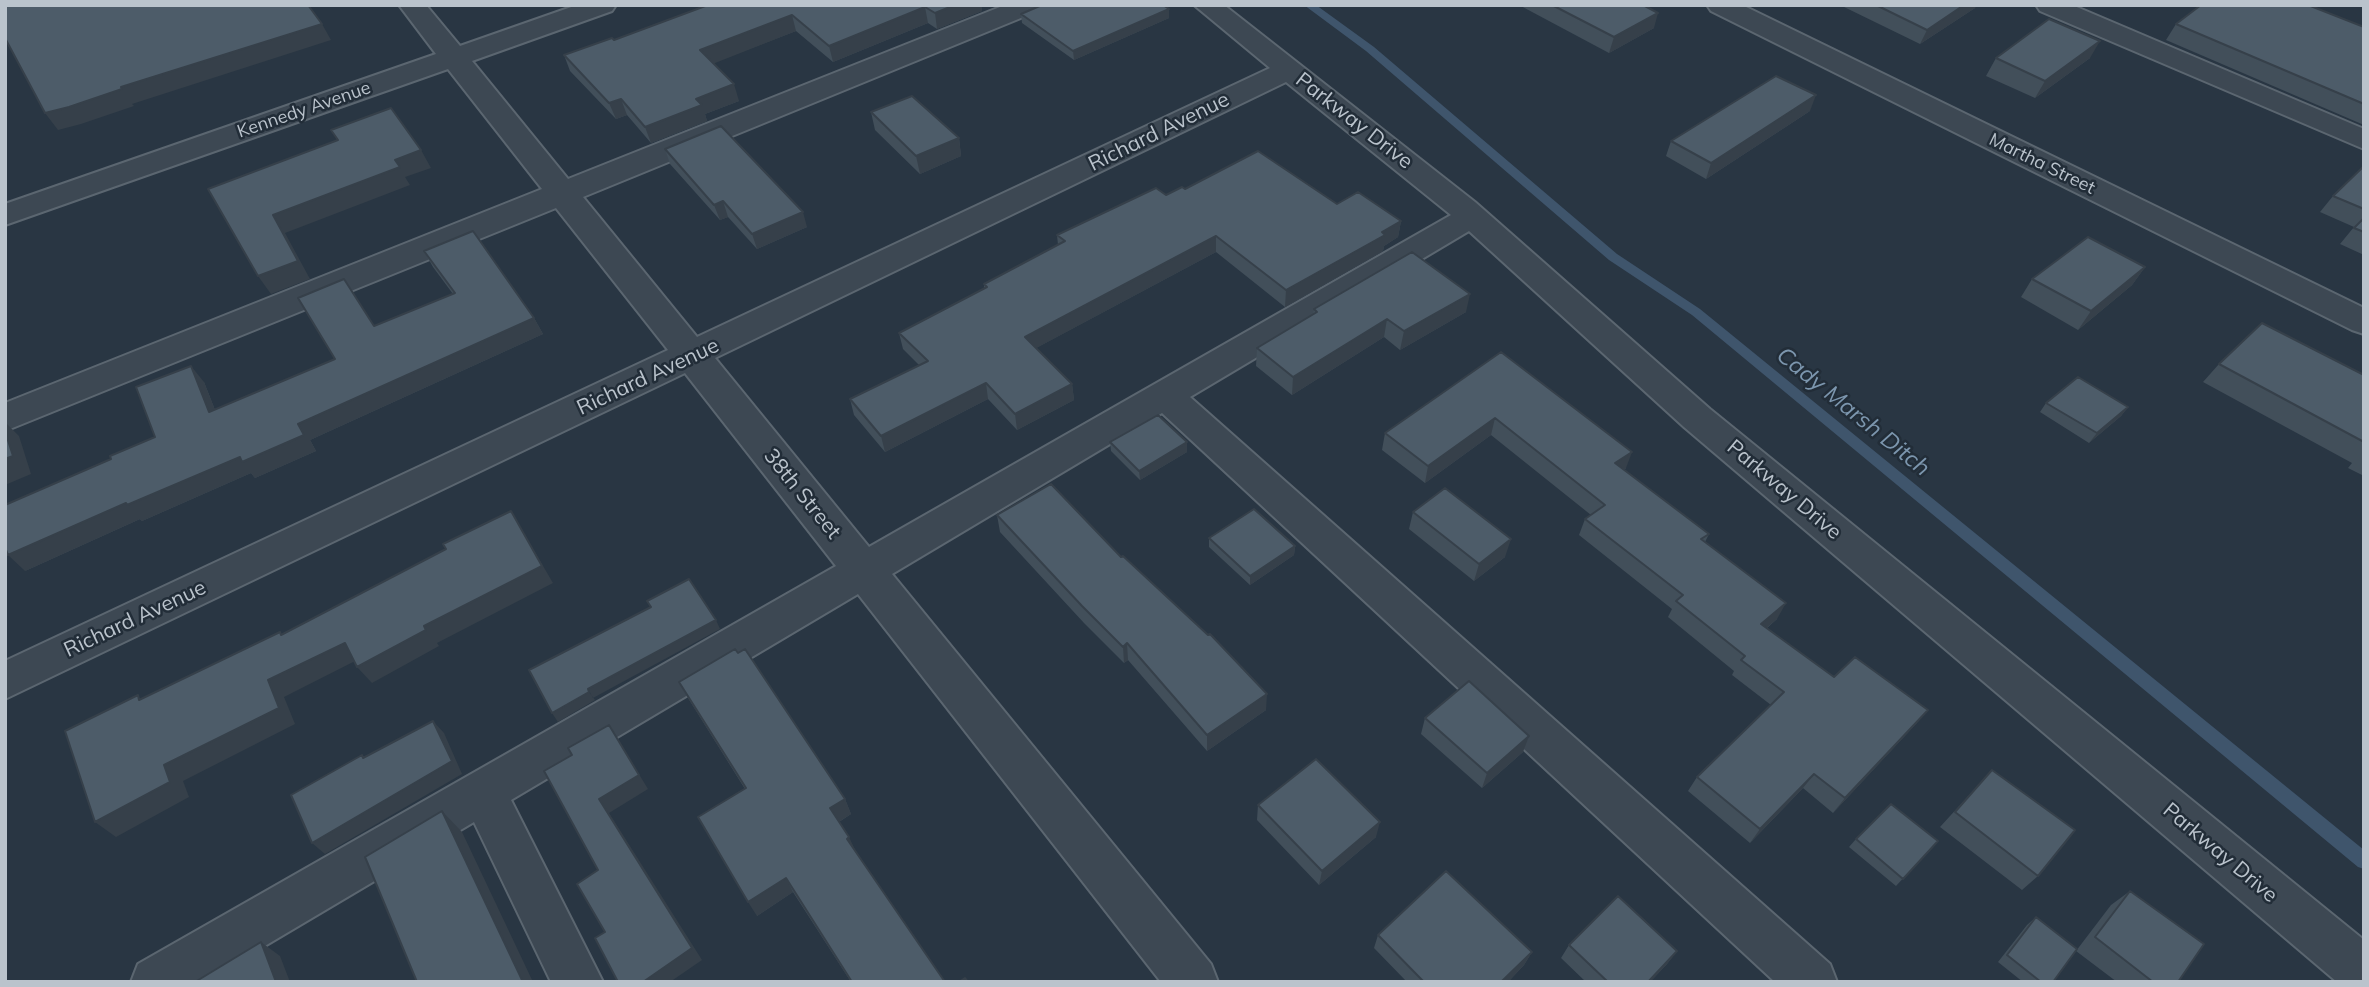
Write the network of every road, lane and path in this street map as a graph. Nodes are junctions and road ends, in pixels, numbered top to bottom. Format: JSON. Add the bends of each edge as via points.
{"nodes":[{"id":1,"x":412,"y":5,"type":"edge"},
{"id":2,"x":603,"y":5,"type":"edge"},
{"id":3,"x":1029,"y":5,"type":"edge"},
{"id":4,"x":1207,"y":5,"type":"edge"},
{"id":5,"x":1720,"y":5,"type":"edge"},
{"id":6,"x":2049,"y":5,"type":"edge"},
{"id":7,"x":453,"y":57,"type":"junction"},
{"id":8,"x":1289,"y":70,"type":"junction"},
{"id":9,"x":2364,"y":140,"type":"edge"},
{"id":10,"x":562,"y":194,"type":"junction"},
{"id":11,"x":5,"y":215,"type":"edge"},
{"id":12,"x":1472,"y":216,"type":"junction"},
{"id":13,"x":2364,"y":322,"type":"edge"},
{"id":14,"x":692,"y":356,"type":"junction"},
{"id":15,"x":1164,"y":394,"type":"junction"},
{"id":16,"x":5,"y":418,"type":"edge"},
{"id":17,"x":862,"y":569,"type":"junction"},
{"id":18,"x":5,"y":681,"type":"edge"},
{"id":19,"x":482,"y":791,"type":"junction"},
{"id":20,"x":2364,"y":972,"type":"edge"},
{"id":21,"x":156,"y":982,"type":"edge"},
{"id":22,"x":578,"y":982,"type":"edge"},
{"id":23,"x":1193,"y":982,"type":"edge"},
{"id":24,"x":1812,"y":982,"type":"edge"}],
"edges":[{"from":1,"to":7,"type":"street","name":"38th Street"},
{"from":2,"to":7,"type":"street","name":"Kennedy Avenue"},
{"from":3,"to":10,"type":"street"},
{"from":4,"to":8,"type":"street","name":"Parkway Drive"},
{"from":5,"to":13,"type":"street","name":"Martha Street"},
{"from":6,"to":9,"type":"street"},
{"from":7,"to":10,"type":"street","name":"38th Street"},
{"from":7,"to":11,"type":"street","name":"Kennedy Avenue"},
{"from":8,"to":12,"type":"street","name":"Parkway Drive"},
{"from":8,"to":14,"type":"street","name":"Richard Avenue"},
{"from":10,"to":14,"type":"street","name":"38th Street"},
{"from":10,"to":16,"type":"street"},
{"from":12,"to":15,"type":"street"},
{"from":12,"to":20,"type":"street","name":"Parkway Drive","via":[[1697,418]]},
{"from":14,"to":17,"type":"street","name":"38th Street"},
{"from":14,"to":18,"type":"street","name":"Richard Avenue"},
{"from":15,"to":17,"type":"street"},
{"from":15,"to":24,"type":"street"},
{"from":17,"to":19,"type":"street"},
{"from":17,"to":23,"type":"street","name":"38th Street"},
{"from":19,"to":21,"type":"street"},
{"from":19,"to":22,"type":"street"}]}
